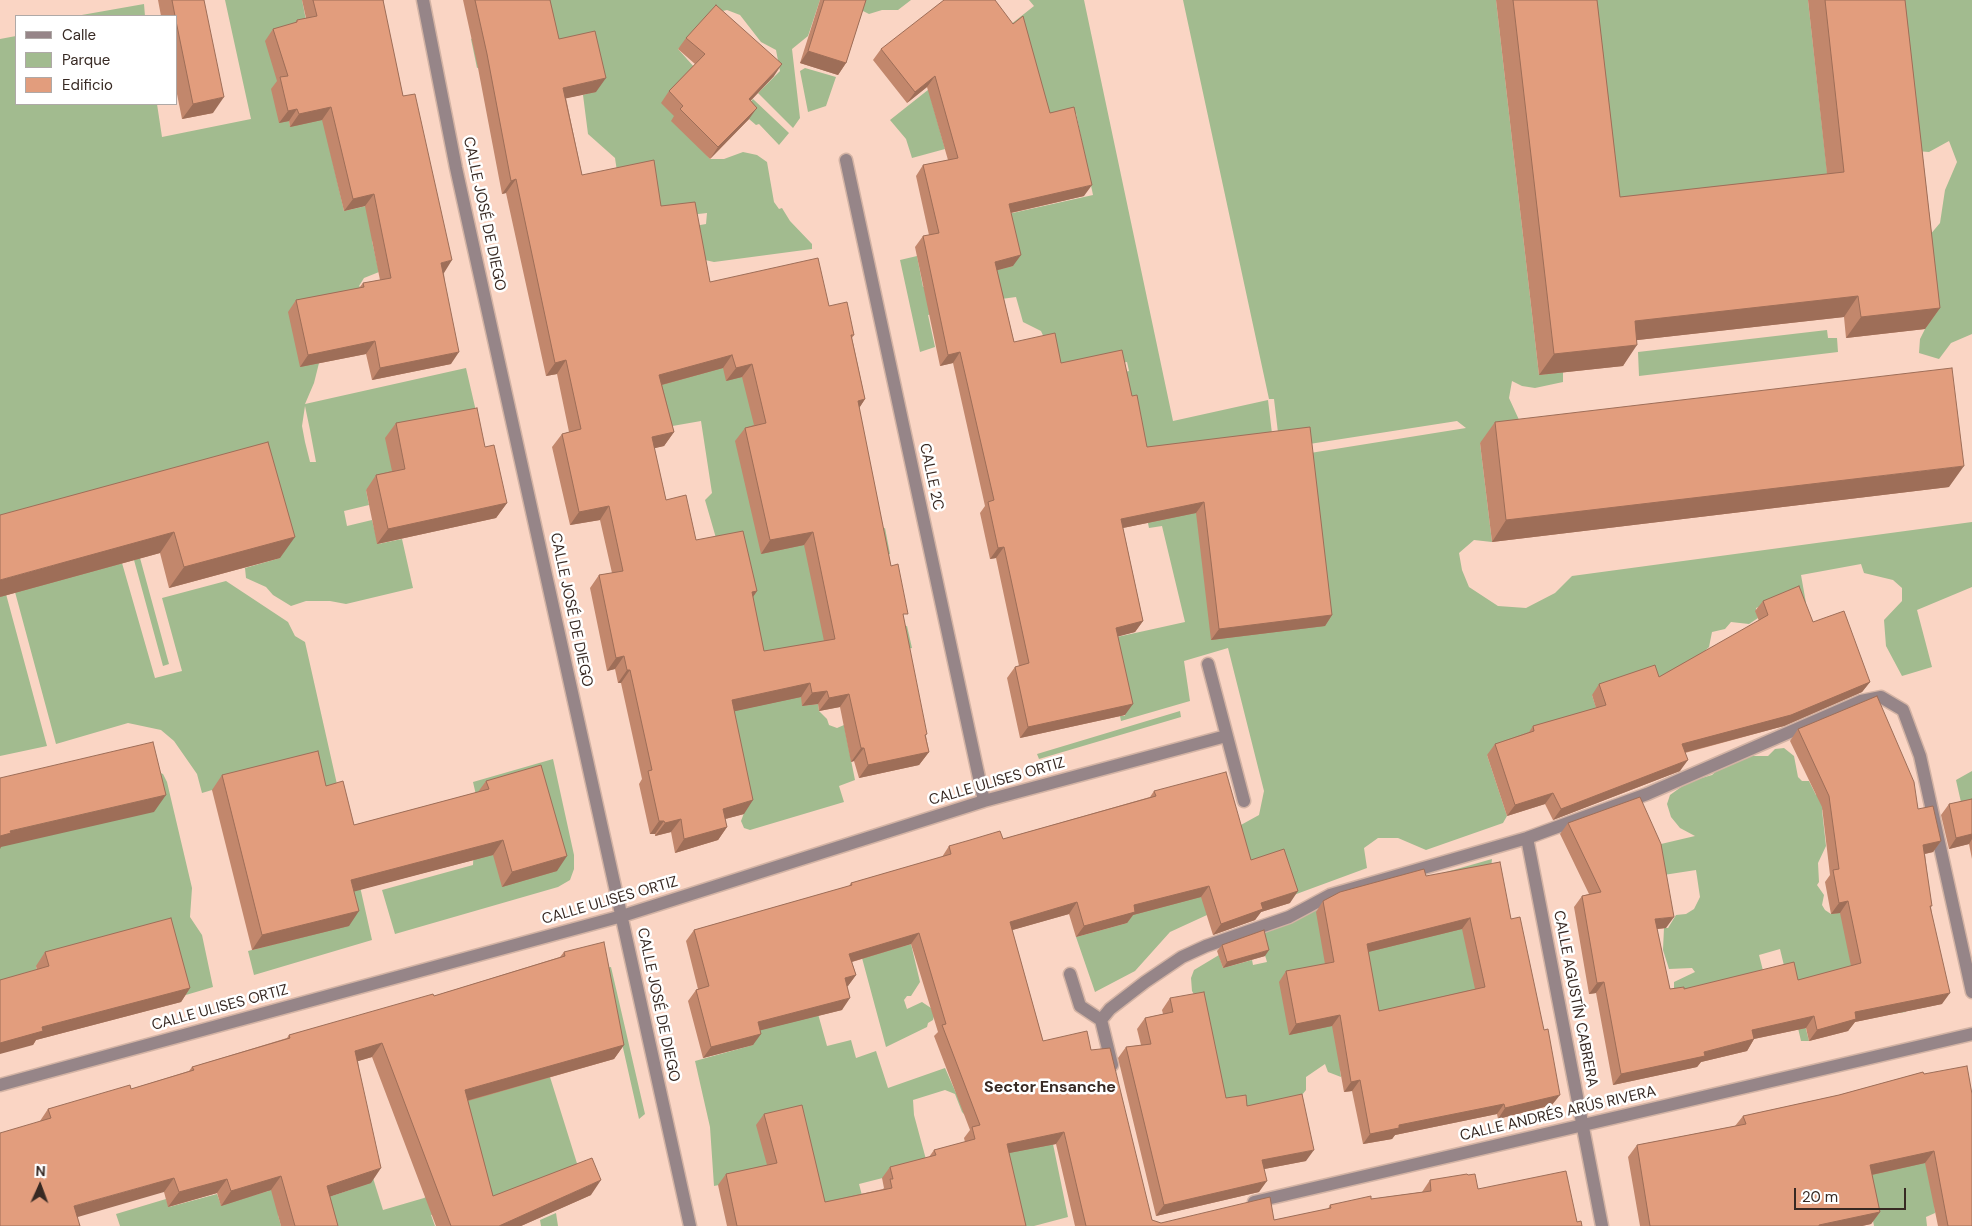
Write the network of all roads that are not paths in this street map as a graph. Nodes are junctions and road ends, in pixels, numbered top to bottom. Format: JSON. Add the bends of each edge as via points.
{"nodes":[{"id":1,"x":423,"y":0,"type":"edge"},
{"id":2,"x":846,"y":160,"type":"dead end"},
{"id":3,"x":1208,"y":664,"type":"dead end"},
{"id":4,"x":1226,"y":736,"type":"junction"},
{"id":5,"x":1244,"y":801,"type":"dead end"},
{"id":6,"x":984,"y":802,"type":"junction"},
{"id":7,"x":1527,"y":838,"type":"junction"},
{"id":8,"x":622,"y":916,"type":"junction"},
{"id":9,"x":1070,"y":974,"type":"dead end"},
{"id":10,"x":1972,"y":992,"type":"edge"},
{"id":11,"x":1101,"y":1020,"type":"junction"},
{"id":12,"x":1972,"y":1034,"type":"edge"},
{"id":13,"x":1115,"y":1077,"type":"edge"},
{"id":14,"x":0,"y":1085,"type":"edge"},
{"id":15,"x":1583,"y":1125,"type":"junction"},
{"id":16,"x":1237,"y":1206,"type":"edge"},
{"id":17,"x":690,"y":1226,"type":"edge"},
{"id":18,"x":1602,"y":1226,"type":"edge"}],
"edges":[{"from":1,"to":8,"type":"street","name":"CALLE JOSÉ DE DIEGO","via":[[456,168]]},
{"from":2,"to":6,"type":"street","name":"CALLE 2C"},
{"from":3,"to":4,"type":"street"},
{"from":4,"to":5,"type":"street"},
{"from":4,"to":6,"type":"street","name":"CALLE ULISES ORTIZ"},
{"from":6,"to":8,"type":"street","name":"CALLE ULISES ORTIZ"},
{"from":7,"to":10,"type":"street","via":[[1647,794],[1861,701],[1881,697],[1904,710],[1920,756]]},
{"from":7,"to":11,"type":"street","via":[[1330,895],[1289,917],[1206,946],[1182,957],[1145,982]]},
{"from":7,"to":15,"type":"street","name":"CALLE AGUSTÍN CABRERA"},
{"from":8,"to":14,"type":"street","name":"CALLE ULISES ORTIZ"},
{"from":8,"to":17,"type":"street","name":"CALLE JOSÉ DE DIEGO"},
{"from":9,"to":11,"type":"street","via":[[1080,1006]]},
{"from":11,"to":13,"type":"street"},
{"from":12,"to":15,"type":"street","name":"CALLE ANDRÉS ARÚS RIVERA"},
{"from":15,"to":16,"type":"street","name":"CALLE ANDRÉS ARÚS RIVERA"},
{"from":15,"to":18,"type":"street","name":"CALLE AGUSTÍN CABRERA"}]}
